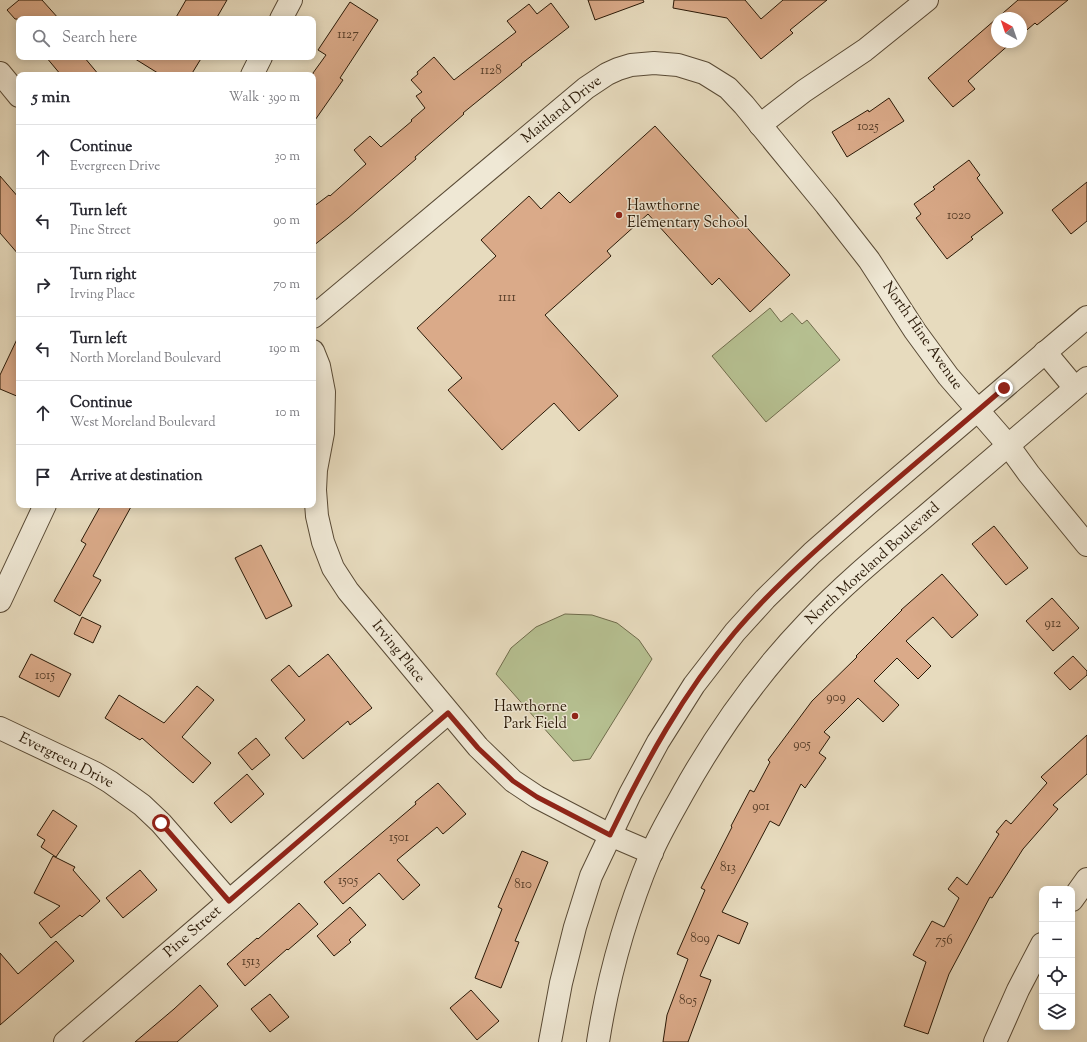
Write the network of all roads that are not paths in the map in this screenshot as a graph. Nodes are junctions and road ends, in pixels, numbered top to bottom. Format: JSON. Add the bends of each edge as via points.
{"nodes":[{"id":1,"x":291,"y":0,"type":"edge"},
{"id":2,"x":926,"y":0,"type":"edge"},
{"id":3,"x":283,"y":16,"type":"edge"},
{"id":4,"x":260,"y":60,"type":"edge"},
{"id":5,"x":0,"y":72,"type":"edge"},
{"id":6,"x":254,"y":72,"type":"edge"},
{"id":7,"x":16,"y":92,"type":"edge"},
{"id":8,"x":760,"y":125,"type":"junction"},
{"id":9,"x":316,"y":314,"type":"edge"},
{"id":10,"x":1087,"y":317,"type":"edge"},
{"id":11,"x":1045,"y":352,"type":"junction"},
{"id":12,"x":316,"y":358,"type":"edge"},
{"id":13,"x":1081,"y":383,"type":"edge"},
{"id":14,"x":978,"y":411,"type":"junction"},
{"id":15,"x":1008,"y":445,"type":"junction"},
{"id":16,"x":316,"y":470,"type":"edge"},
{"id":17,"x":316,"y":503,"type":"edge"},
{"id":18,"x":44,"y":508,"type":"edge"},
{"id":19,"x":1087,"y":545,"type":"edge"},
{"id":20,"x":0,"y":601,"type":"edge"},
{"id":21,"x":448,"y":713,"type":"junction"},
{"id":22,"x":0,"y":728,"type":"edge"},
{"id":23,"x":610,"y":835,"type":"junction"},
{"id":24,"x":652,"y":853,"type":"junction"},
{"id":25,"x":1087,"y":879,"type":"edge"},
{"id":26,"x":1075,"y":896,"type":"edge"},
{"id":27,"x":229,"y":901,"type":"junction"},
{"id":28,"x":1039,"y":950,"type":"edge"},
{"id":29,"x":65,"y":1042,"type":"edge"},
{"id":30,"x":550,"y":1042,"type":"edge"},
{"id":31,"x":598,"y":1042,"type":"edge"},
{"id":32,"x":996,"y":1042,"type":"edge"}],
"edges":[{"from":1,"to":3,"type":"street"},
{"from":2,"to":8,"type":"street","via":[[865,50],[804,91]]},
{"from":4,"to":6,"type":"street"},
{"from":5,"to":7,"type":"street"},
{"from":8,"to":9,"type":"street","name":"Maitland Drive","via":[[728,88],[704,73],[678,65],[654,63],[618,69],[586,88]]},
{"from":8,"to":14,"type":"street","name":"North Hine Avenue","via":[[870,260],[915,331]]},
{"from":10,"to":11,"type":"street"},
{"from":11,"to":13,"type":"street"},
{"from":11,"to":14,"type":"street"},
{"from":12,"to":16,"type":"street","name":"Irving Place","via":[[324,392],[323,433]]},
{"from":13,"to":15,"type":"street","name":"North Moreland Boulevard"},
{"from":14,"to":15,"type":"street","name":"North Hine Avenue"},
{"from":14,"to":23,"type":"street","via":[[812,553],[735,632],[694,685],[658,742]]},
{"from":15,"to":19,"type":"street","name":"North Hine Avenue"},
{"from":15,"to":24,"type":"street","name":"North Moreland Boulevard","via":[[852,579],[775,659],[746,695],[702,760],[662,830]]},
{"from":17,"to":21,"type":"street","name":"Irving Place","via":[[323,542],[333,568],[348,591]]},
{"from":18,"to":20,"type":"street"},
{"from":21,"to":23,"type":"street","name":"Irving Place","via":[[478,748],[513,781],[537,797]]},
{"from":21,"to":27,"type":"street","name":"Pine Street"},
{"from":22,"to":27,"type":"street","name":"Evergreen Drive","via":[[95,773],[142,805]]},
{"from":23,"to":24,"type":"street","name":"Irving Place"},
{"from":23,"to":30,"type":"street","via":[[591,876],[575,927]]},
{"from":24,"to":31,"type":"street","name":"North Moreland Boulevard","via":[[633,902],[618,953],[603,1010]]},
{"from":25,"to":26,"type":"street"},
{"from":27,"to":29,"type":"street","name":"Pine Street"},
{"from":28,"to":32,"type":"street","via":[[1018,990]]}]}
